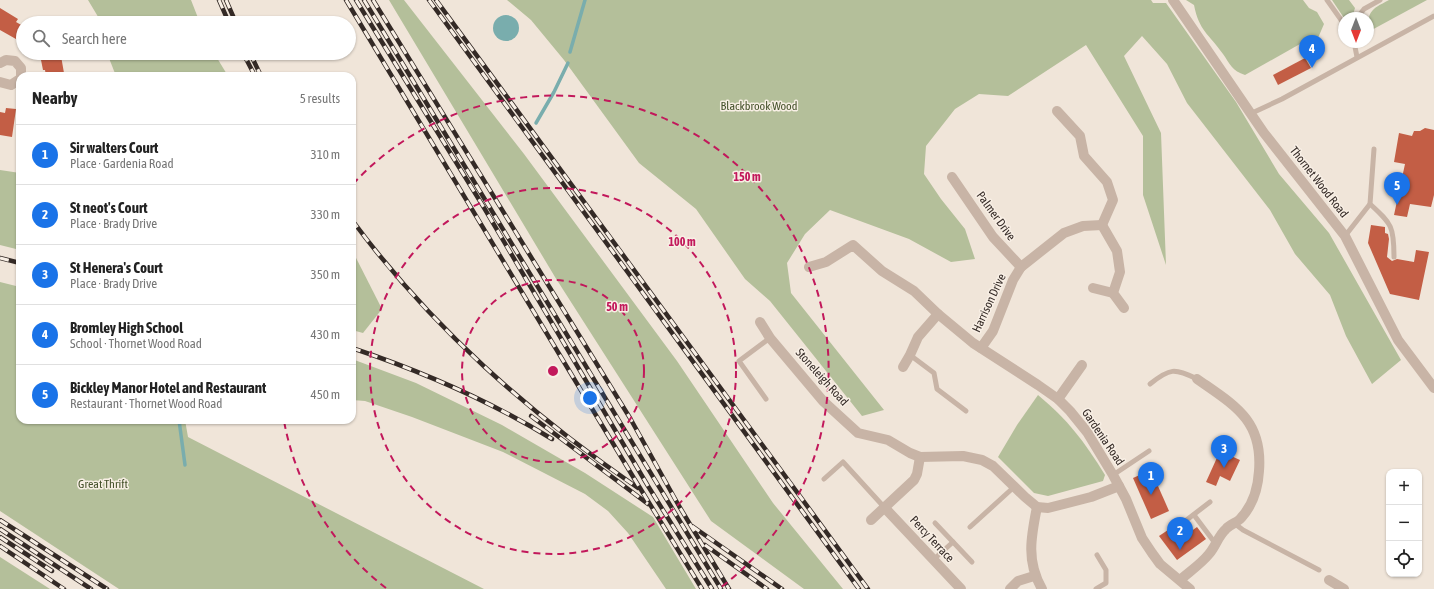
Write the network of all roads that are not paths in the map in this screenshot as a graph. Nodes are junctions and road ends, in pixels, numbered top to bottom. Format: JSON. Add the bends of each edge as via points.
{"nodes":[{"id":1,"x":1172,"y":0,"type":"edge"},
{"id":2,"x":1327,"y":0,"type":"edge"},
{"id":3,"x":1380,"y":0,"type":"edge"},
{"id":4,"x":1362,"y":12,"type":"edge"},
{"id":5,"x":1338,"y":16,"type":"edge"},
{"id":6,"x":1434,"y":16,"type":"edge"},
{"id":7,"x":1355,"y":48,"type":"edge"},
{"id":8,"x":1357,"y":57,"type":"junction"},
{"id":9,"x":0,"y":63,"type":"edge"},
{"id":10,"x":21,"y":72,"type":"edge"},
{"id":11,"x":0,"y":82,"type":"edge"},
{"id":12,"x":16,"y":82,"type":"edge"},
{"id":13,"x":1057,"y":111,"type":"dead end"},
{"id":14,"x":1252,"y":113,"type":"junction"},
{"id":15,"x":1374,"y":149,"type":"dead end"},
{"id":16,"x":952,"y":177,"type":"dead end"},
{"id":17,"x":1370,"y":204,"type":"junction"},
{"id":18,"x":1102,"y":225,"type":"junction"},
{"id":19,"x":1345,"y":236,"type":"junction"},
{"id":20,"x":1394,"y":257,"type":"dead end"},
{"id":21,"x":809,"y":267,"type":"dead end"},
{"id":22,"x":1021,"y":267,"type":"junction"},
{"id":23,"x":1093,"y":288,"type":"dead end"},
{"id":24,"x":1113,"y":293,"type":"junction"},
{"id":25,"x":1124,"y":308,"type":"dead end"},
{"id":26,"x":938,"y":314,"type":"junction"},
{"id":27,"x":760,"y":322,"type":"dead end"},
{"id":28,"x":770,"y":338,"type":"junction"},
{"id":29,"x":981,"y":348,"type":"junction"},
{"id":30,"x":910,"y":355,"type":"junction"},
{"id":31,"x":1082,"y":365,"type":"dead end"},
{"id":32,"x":903,"y":367,"type":"dead end"},
{"id":33,"x":1197,"y":379,"type":"joint"},
{"id":34,"x":1150,"y":384,"type":"dead end"},
{"id":35,"x":1434,"y":388,"type":"edge"},
{"id":36,"x":766,"y":399,"type":"dead end"},
{"id":37,"x":1058,"y":399,"type":"junction"},
{"id":38,"x":966,"y":411,"type":"dead end"},
{"id":39,"x":1149,"y":451,"type":"dead end"},
{"id":40,"x":920,"y":456,"type":"junction"},
{"id":41,"x":1113,"y":475,"type":"junction"},
{"id":42,"x":824,"y":479,"type":"dead end"},
{"id":43,"x":1119,"y":486,"type":"junction"},
{"id":44,"x":1014,"y":487,"type":"junction"},
{"id":45,"x":1210,"y":502,"type":"dead end"},
{"id":46,"x":884,"y":507,"type":"junction"},
{"id":47,"x":1037,"y":507,"type":"junction"},
{"id":48,"x":1194,"y":515,"type":"junction"},
{"id":49,"x":870,"y":520,"type":"dead end"},
{"id":50,"x":935,"y":523,"type":"dead end"},
{"id":51,"x":1234,"y":523,"type":"junction"},
{"id":52,"x":1180,"y":525,"type":"dead end"},
{"id":53,"x":970,"y":527,"type":"dead end"},
{"id":54,"x":953,"y":542,"type":"junction"},
{"id":55,"x":1215,"y":543,"type":"junction"},
{"id":56,"x":1097,"y":555,"type":"dead end"},
{"id":57,"x":933,"y":561,"type":"junction"},
{"id":58,"x":972,"y":562,"type":"dead end"},
{"id":59,"x":1319,"y":570,"type":"dead end"},
{"id":60,"x":1034,"y":576,"type":"junction"},
{"id":61,"x":1180,"y":580,"type":"junction"},
{"id":62,"x":1329,"y":580,"type":"dead end"},
{"id":63,"x":961,"y":589,"type":"edge"},
{"id":64,"x":1010,"y":589,"type":"edge"},
{"id":65,"x":1042,"y":589,"type":"edge"},
{"id":66,"x":1096,"y":589,"type":"edge"},
{"id":67,"x":1190,"y":589,"type":"edge"},
{"id":68,"x":1344,"y":589,"type":"edge"}],
"edges":[{"from":1,"to":14,"type":"street","name":"Thornet Wood Road"},
{"from":2,"to":5,"type":"lane"},
{"from":3,"to":4,"type":"lane"},
{"from":6,"to":8,"type":"lane"},
{"from":7,"to":8,"type":"lane"},
{"from":8,"to":14,"type":"lane"},
{"from":9,"to":10,"type":"street","via":[[6,60],[15,61]]},
{"from":11,"to":12,"type":"street","via":[[11,85]]},
{"from":13,"to":18,"type":"street","via":[[1080,136],[1084,156],[1108,182],[1113,200]]},
{"from":14,"to":19,"type":"street","name":"Thornet Wood Road","via":[[1264,133]]},
{"from":15,"to":17,"type":"lane"},
{"from":16,"to":22,"type":"street","name":"Palmer Drive","via":[[993,237]]},
{"from":17,"to":19,"type":"lane"},
{"from":17,"to":20,"type":"lane","via":[[1389,222],[1393,230]]},
{"from":18,"to":22,"type":"street","name":"Harrison Drive","via":[[1083,226],[1064,233]]},
{"from":18,"to":24,"type":"street","via":[[1117,251],[1120,272]]},
{"from":19,"to":35,"type":"street","name":"Thornet Wood Road","via":[[1398,340]]},
{"from":21,"to":26,"type":"street","name":"Gardenia Road","via":[[826,262],[853,245],[882,271],[914,291]]},
{"from":22,"to":29,"type":"street","name":"Harrison Drive","via":[[1013,280],[993,331]]},
{"from":23,"to":24,"type":"street"},
{"from":24,"to":25,"type":"street"},
{"from":26,"to":29,"type":"street","name":"Gardenia Road"},
{"from":26,"to":30,"type":"street","via":[[918,337]]},
{"from":27,"to":28,"type":"street","name":"Stoneleigh Road"},
{"from":28,"to":36,"type":"lane","via":[[739,361]]},
{"from":28,"to":40,"type":"street","name":"Stoneleigh Road","via":[[823,401],[858,433],[884,438]]},
{"from":29,"to":37,"type":"street","name":"Gardenia Road"},
{"from":30,"to":32,"type":"street"},
{"from":30,"to":38,"type":"lane","via":[[934,373],[937,389]]},
{"from":31,"to":37,"type":"street"},
{"from":33,"to":34,"type":"lane","via":[[1180,371],[1165,372]]},
{"from":33,"to":51,"type":"street","via":[[1242,413],[1256,433],[1260,457],[1257,492],[1241,519]]},
{"from":37,"to":41,"type":"street","name":"Gardenia Road","via":[[1087,432]]},
{"from":39,"to":41,"type":"lane"},
{"from":40,"to":44,"type":"street","name":"Stoneleigh Road","via":[[963,456],[989,463]]},
{"from":40,"to":46,"type":"street","via":[[914,480]]},
{"from":41,"to":43,"type":"street","name":"Gardenia Road"},
{"from":42,"to":46,"type":"lane","via":[[843,462]]},
{"from":43,"to":47,"type":"street","via":[[1091,497],[1048,508]]},
{"from":43,"to":61,"type":"street","name":"Gardenia Road","via":[[1142,538],[1160,564]]},
{"from":44,"to":47,"type":"street"},
{"from":44,"to":53,"type":"lane"},
{"from":45,"to":48,"type":"lane"},
{"from":46,"to":49,"type":"street"},
{"from":46,"to":57,"type":"street","name":"Percy Terrace"},
{"from":47,"to":60,"type":"street","via":[[1031,542]]},
{"from":48,"to":52,"type":"lane"},
{"from":48,"to":55,"type":"lane"},
{"from":50,"to":54,"type":"lane"},
{"from":51,"to":55,"type":"street","via":[[1226,528]]},
{"from":51,"to":59,"type":"lane"},
{"from":54,"to":57,"type":"lane"},
{"from":54,"to":58,"type":"lane"},
{"from":55,"to":61,"type":"street","via":[[1209,554]]},
{"from":56,"to":66,"type":"lane","via":[[1106,570],[1106,583]]},
{"from":57,"to":63,"type":"street","name":"Percy Terrace"},
{"from":60,"to":64,"type":"street","via":[[1018,581]]},
{"from":60,"to":65,"type":"street"},
{"from":61,"to":67,"type":"street","name":"Gardenia Road"},
{"from":62,"to":68,"type":"street"}]}
